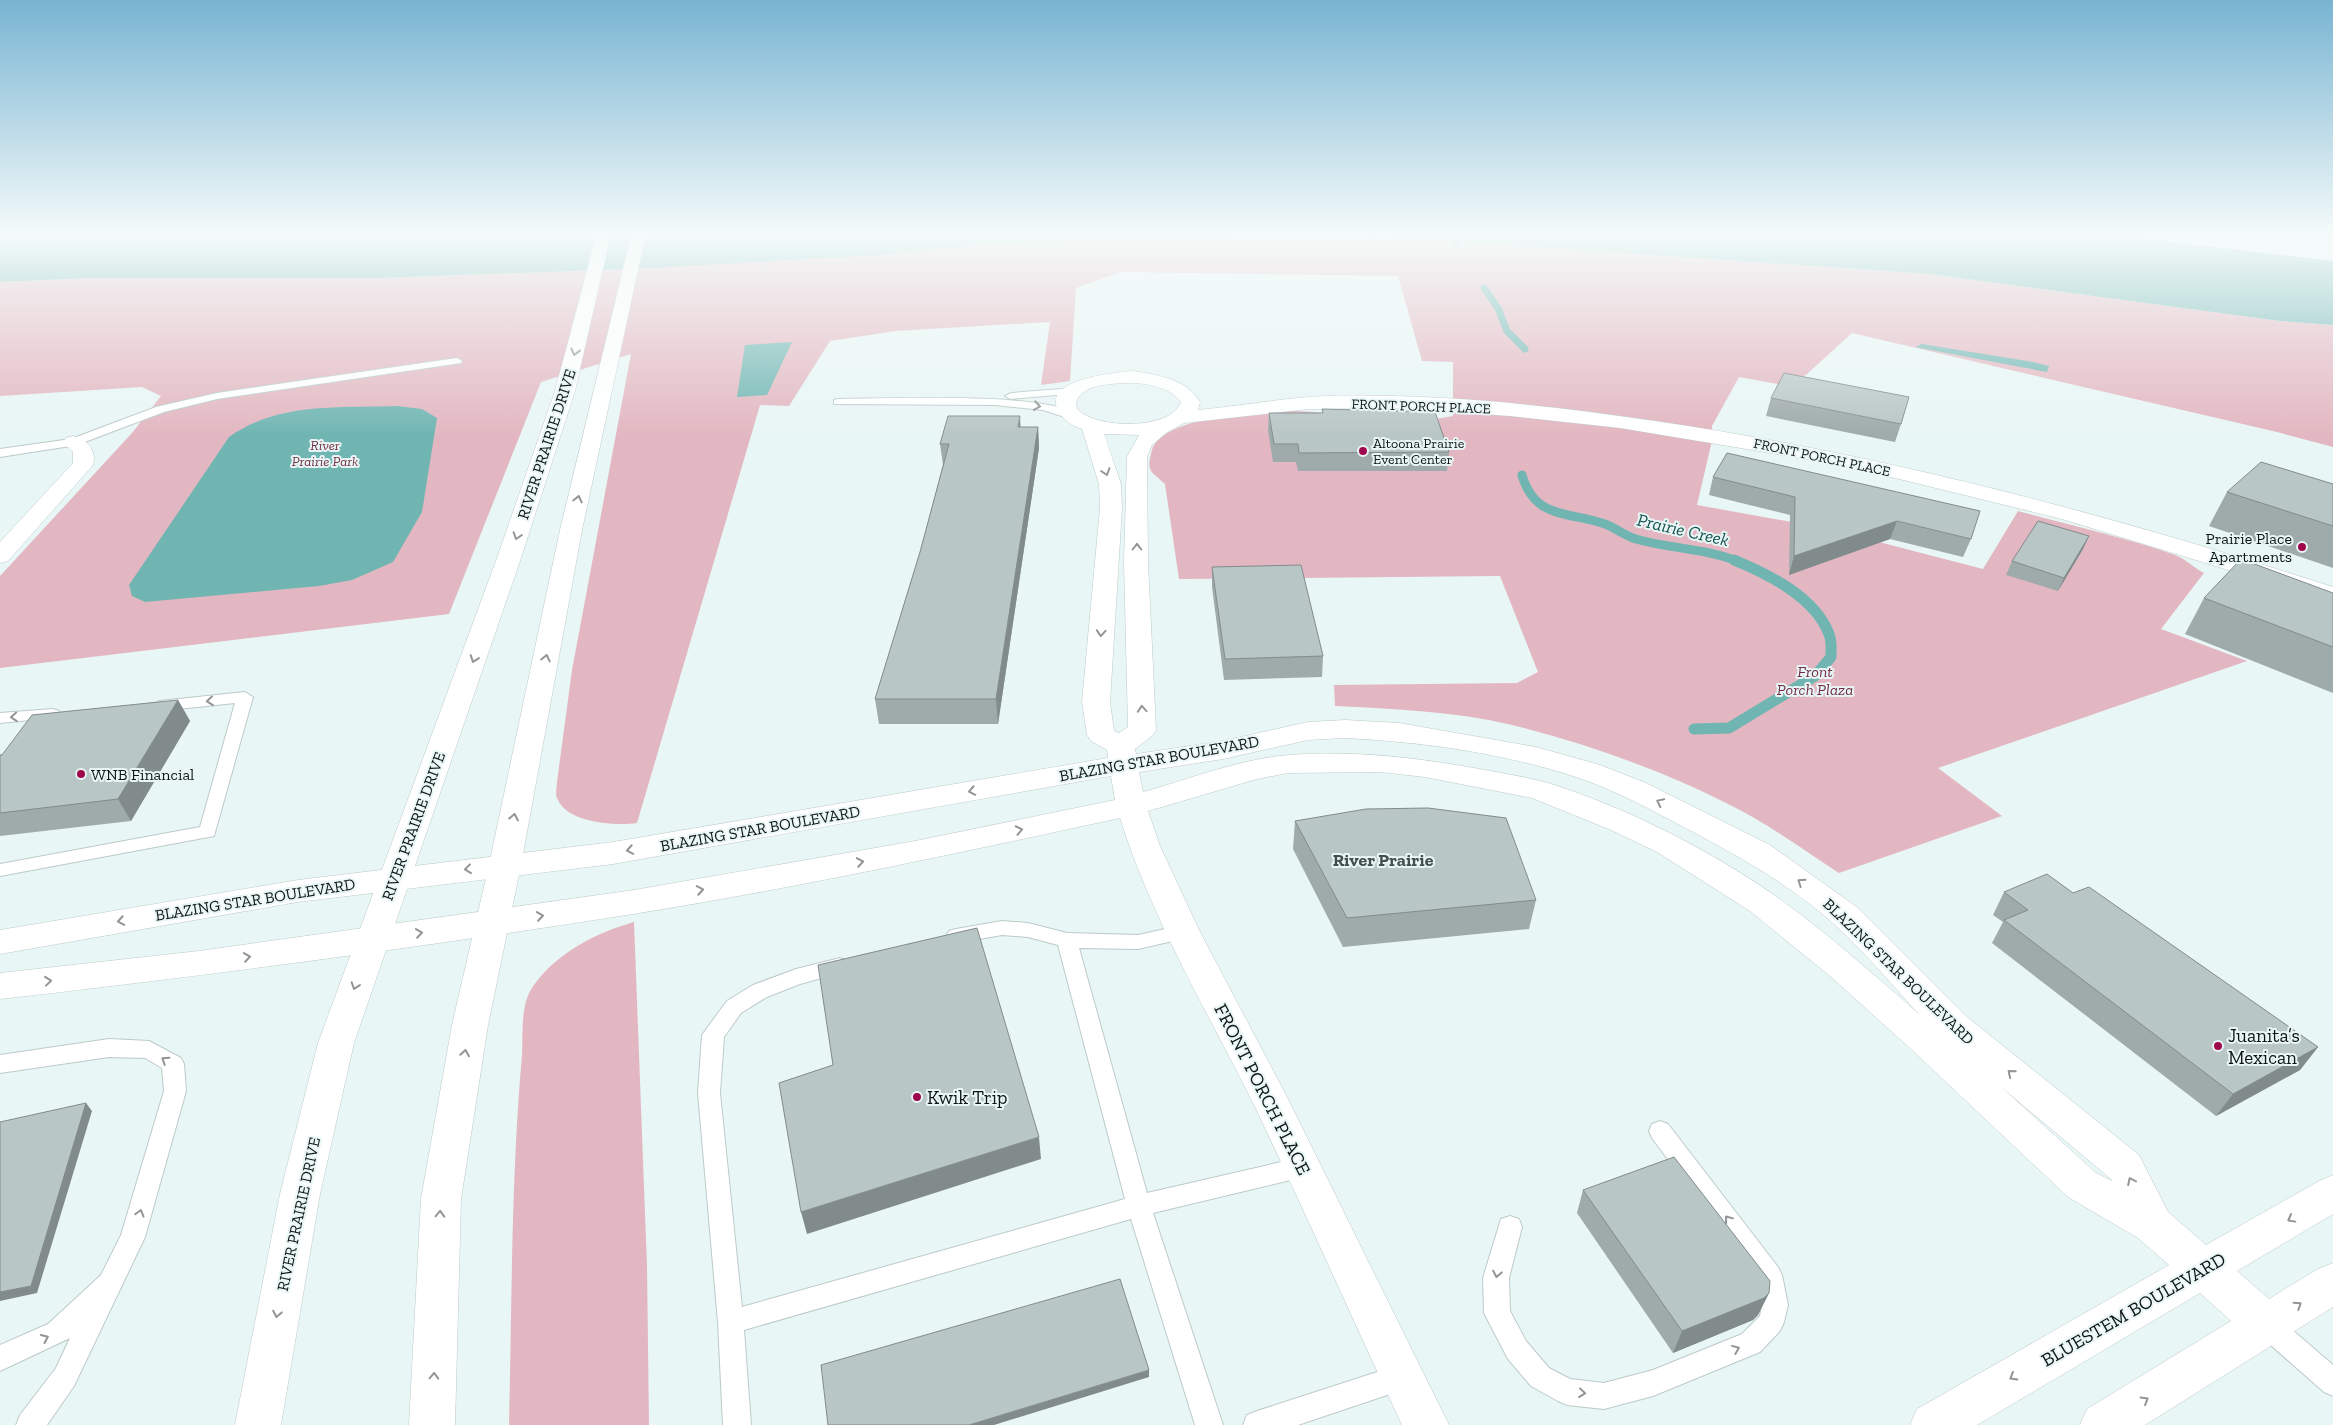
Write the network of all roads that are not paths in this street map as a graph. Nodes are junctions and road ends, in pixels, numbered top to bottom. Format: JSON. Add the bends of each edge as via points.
{"nodes":[{"id":1,"x":586,"y":304,"type":"edge"},
{"id":2,"x":623,"y":304,"type":"edge"},
{"id":3,"x":457,"y":361,"type":"dead end"},
{"id":4,"x":1074,"y":391,"type":"junction"},
{"id":5,"x":1184,"y":392,"type":"junction"},
{"id":6,"x":971,"y":401,"type":"junction"},
{"id":7,"x":838,"y":402,"type":"dead end"},
{"id":8,"x":1297,"y":405,"type":"junction"},
{"id":9,"x":1174,"y":420,"type":"junction"},
{"id":10,"x":1083,"y":421,"type":"junction"},
{"id":11,"x":73,"y":442,"type":"junction"},
{"id":12,"x":0,"y":453,"type":"edge"},
{"id":13,"x":0,"y":556,"type":"edge"},
{"id":14,"x":2333,"y":596,"type":"edge"},
{"id":15,"x":147,"y":707,"type":"edge"},
{"id":16,"x":69,"y":713,"type":"edge"},
{"id":17,"x":0,"y":718,"type":"edge"},
{"id":18,"x":1122,"y":756,"type":"junction"},
{"id":19,"x":1131,"y":806,"type":"junction"},
{"id":20,"x":504,"y":865,"type":"junction"},
{"id":21,"x":0,"y":870,"type":"edge"},
{"id":22,"x":394,"y":878,"type":"junction"},
{"id":23,"x":491,"y":923,"type":"junction"},
{"id":24,"x":1183,"y":932,"type":"junction"},
{"id":25,"x":371,"y":940,"type":"junction"},
{"id":26,"x":1067,"y":940,"type":"junction"},
{"id":27,"x":939,"y":941,"type":"edge"},
{"id":28,"x":0,"y":942,"type":"edge"},
{"id":29,"x":862,"y":960,"type":"edge"},
{"id":30,"x":0,"y":986,"type":"edge"},
{"id":31,"x":0,"y":1064,"type":"edge"},
{"id":32,"x":1660,"y":1131,"type":"dead end"},
{"id":33,"x":1303,"y":1167,"type":"junction"},
{"id":34,"x":2333,"y":1194,"type":"edge"},
{"id":35,"x":1139,"y":1206,"type":"junction"},
{"id":36,"x":2153,"y":1225,"type":"junction"},
{"id":37,"x":1510,"y":1227,"type":"dead end"},
{"id":38,"x":2203,"y":1268,"type":"junction"},
{"id":39,"x":110,"y":1283,"type":"junction"},
{"id":40,"x":2333,"y":1283,"type":"edge"},
{"id":41,"x":730,"y":1322,"type":"junction"},
{"id":42,"x":2267,"y":1325,"type":"junction"},
{"id":43,"x":0,"y":1358,"type":"edge"},
{"id":44,"x":1403,"y":1377,"type":"junction"},
{"id":45,"x":2333,"y":1383,"type":"edge"},
{"id":46,"x":30,"y":1425,"type":"edge"},
{"id":47,"x":258,"y":1425,"type":"edge"},
{"id":48,"x":432,"y":1425,"type":"edge"},
{"id":49,"x":737,"y":1425,"type":"edge"},
{"id":50,"x":1209,"y":1425,"type":"edge"},
{"id":51,"x":1257,"y":1425,"type":"edge"},
{"id":52,"x":1426,"y":1425,"type":"edge"},
{"id":53,"x":1933,"y":1425,"type":"edge"},
{"id":54,"x":2103,"y":1425,"type":"edge"}],
"edges":[{"from":1,"to":22,"type":"street","name":"RIVER PRAIRIE DRIVE","one_way":true,"via":[[565,390],[507,567]]},
{"from":20,"to":2,"type":"street","one_way":true,"via":[[571,530]]},
{"from":3,"to":11,"type":"lane","via":[[288,384],[188,402],[131,419]]},
{"from":4,"to":5,"type":"street","via":[[1100,380],[1133,377],[1165,382]]},
{"from":4,"to":6,"type":"lane"},
{"from":4,"to":10,"type":"street","via":[[1065,404],[1068,411]]},
{"from":5,"to":8,"type":"street","via":[[1225,400]]},
{"from":5,"to":9,"type":"street","via":[[1189,398],[1189,405],[1186,412]]},
{"from":6,"to":7,"type":"lane"},
{"from":6,"to":10,"type":"lane","one_way":true,"via":[[1045,407]]},
{"from":8,"to":9,"type":"street"},
{"from":8,"to":14,"type":"street","name":"FRONT PORCH PLACE","via":[[1324,402],[1500,408],[1742,440],[1991,494],[2134,534]]},
{"from":9,"to":10,"type":"street","via":[[1132,430]]},
{"from":18,"to":9,"type":"street","one_way":true,"via":[[1142,730],[1136,562],[1137,457],[1141,444]]},
{"from":10,"to":18,"type":"street","one_way":true,"via":[[1110,484],[1097,716],[1101,735]]},
{"from":11,"to":12,"type":"lane"},
{"from":11,"to":13,"type":"street","via":[[83,448],[86,456],[83,465]]},
{"from":21,"to":15,"type":"lane","one_way":true,"via":[[208,832],[245,698]]},
{"from":16,"to":17,"type":"lane","one_way":true},
{"from":18,"to":19,"type":"street","name":"FRONT PORCH PLACE"},
{"from":18,"to":20,"type":"street","name":"BLAZING STAR BOULEVARD","one_way":true,"via":[[613,853]]},
{"from":36,"to":18,"type":"street","name":"BLAZING STAR BOULEVARD","one_way":true,"via":[[2125,1167],[1953,1026],[1846,916],[1758,853],[1636,790],[1536,756],[1399,732],[1308,731],[1223,750]]},
{"from":23,"to":19,"type":"street","name":"BLAZING STAR BOULEVARD","one_way":true,"via":[[634,902],[915,852]]},
{"from":19,"to":24,"type":"street","name":"FRONT PORCH PLACE","via":[[1144,846]]},
{"from":19,"to":36,"type":"street","name":"BLAZING STAR BOULEVARD","via":[[1271,767],[1336,762],[1380,763],[1464,774],[1538,790],[1622,823],[1705,866],[1769,908],[1924,1038],[2082,1185]]},
{"from":20,"to":22,"type":"street","name":"BLAZING STAR BOULEVARD","one_way":true},
{"from":20,"to":23,"type":"street"},
{"from":22,"to":25,"type":"street","name":"RIVER PRAIRIE DRIVE"},
{"from":22,"to":28,"type":"street","name":"BLAZING STAR BOULEVARD","one_way":true,"via":[[298,891]]},
{"from":25,"to":23,"type":"street","name":"BLAZING STAR BOULEVARD","one_way":true},
{"from":48,"to":23,"type":"street","one_way":true,"via":[[441,1199]]},
{"from":24,"to":26,"type":"lane","via":[[1138,942]]},
{"from":24,"to":33,"type":"street","name":"FRONT PORCH PLACE"},
{"from":30,"to":25,"type":"street","name":"BLAZING STAR BOULEVARD","one_way":true,"via":[[199,964]]},
{"from":25,"to":47,"type":"street","name":"RIVER PRAIRIE DRIVE","one_way":true,"via":[[336,1043],[300,1194]]},
{"from":26,"to":27,"type":"lane","via":[[1028,930],[1002,928]]},
{"from":26,"to":35,"type":"lane"},
{"from":29,"to":41,"type":"lane","via":[[796,977],[760,991],[734,1006],[713,1035],[709,1094]]},
{"from":39,"to":31,"type":"lane","one_way":true,"via":[[133,1237],[173,1100],[172,1064],[149,1050],[109,1048]]},
{"from":37,"to":32,"type":"lane","one_way":true,"via":[[1496,1278],[1497,1312],[1517,1350],[1540,1377],[1568,1392],[1604,1396],[1653,1383],[1751,1343],[1770,1322],[1775,1305],[1768,1275]]},
{"from":33,"to":35,"type":"lane"},
{"from":33,"to":44,"type":"street","name":"FRONT PORCH PLACE"},
{"from":34,"to":38,"type":"street","name":"BLUESTEM BOULEVARD","one_way":true},
{"from":35,"to":41,"type":"lane"},
{"from":35,"to":50,"type":"lane"},
{"from":36,"to":38,"type":"street","name":"BLAZING STAR BOULEVARD"},
{"from":38,"to":42,"type":"street","name":"BLAZING STAR BOULEVARD"},
{"from":38,"to":53,"type":"street","name":"BLUESTEM BOULEVARD","one_way":true},
{"from":43,"to":39,"type":"lane","one_way":true,"via":[[57,1333]]},
{"from":39,"to":46,"type":"lane","via":[[66,1377]]},
{"from":42,"to":40,"type":"street","one_way":true},
{"from":41,"to":49,"type":"lane"},
{"from":42,"to":45,"type":"lane"},
{"from":54,"to":42,"type":"street","one_way":true},
{"from":44,"to":51,"type":"lane"},
{"from":44,"to":52,"type":"street","name":"FRONT PORCH PLACE"}]}
